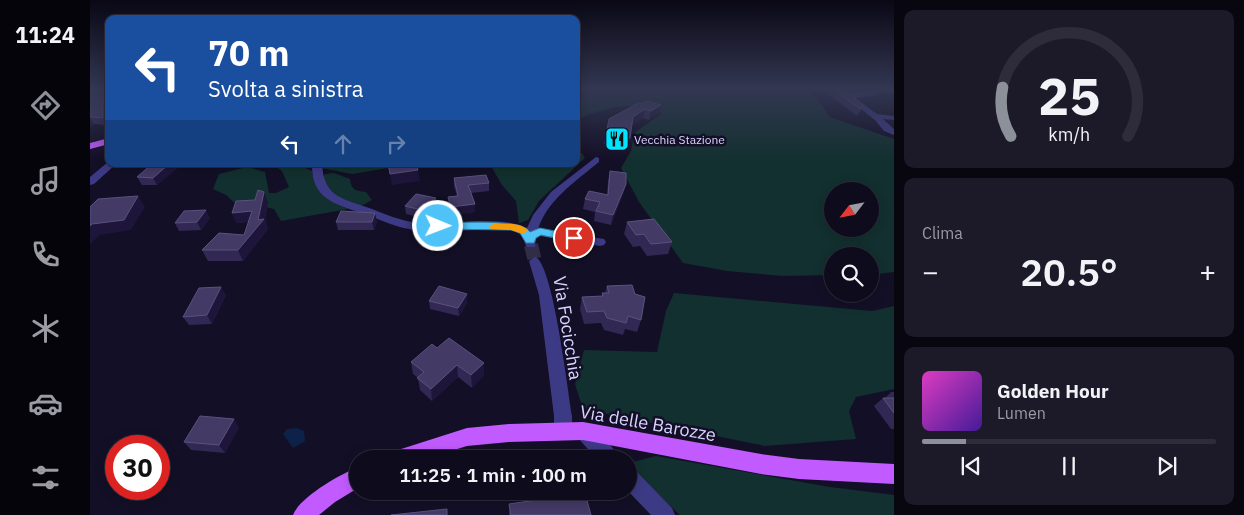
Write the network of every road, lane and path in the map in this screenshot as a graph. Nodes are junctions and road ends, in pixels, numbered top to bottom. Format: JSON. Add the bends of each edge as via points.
{"nodes":[{"id":1,"x":872,"y":113,"type":"edge"},
{"id":2,"x":876,"y":116,"type":"junction"},
{"id":3,"x":894,"y":118,"type":"edge"},
{"id":4,"x":894,"y":132,"type":"edge"},
{"id":5,"x":105,"y":142,"type":"edge"},
{"id":6,"x":90,"y":146,"type":"edge"},
{"id":7,"x":596,"y":160,"type":"dead end"},
{"id":8,"x":108,"y":167,"type":"edge"},
{"id":9,"x":317,"y":167,"type":"edge"},
{"id":10,"x":90,"y":182,"type":"edge"},
{"id":11,"x":530,"y":240,"type":"junction"},
{"id":12,"x":600,"y":242,"type":"dead end"},
{"id":13,"x":535,"y":261,"type":"tunnel mouth"},
{"id":14,"x":563,"y":431,"type":"junction"},
{"id":15,"x":583,"y":431,"type":"junction"},
{"id":16,"x":425,"y":450,"type":"edge"},
{"id":17,"x":601,"y":450,"type":"edge"},
{"id":18,"x":894,"y":474,"type":"edge"},
{"id":19,"x":349,"y":483,"type":"edge"},
{"id":20,"x":637,"y":486,"type":"edge"},
{"id":21,"x":303,"y":515,"type":"edge"},
{"id":22,"x":665,"y":515,"type":"edge"}],
"edges":[{"from":1,"to":2,"type":"street"},
{"from":2,"to":3,"type":"street"},
{"from":2,"to":4,"type":"street"},
{"from":5,"to":6,"type":"main road"},
{"from":7,"to":11,"type":"street","via":[[547,202],[532,227]]},
{"from":8,"to":10,"type":"street"},
{"from":9,"to":11,"type":"street","via":[[320,186],[327,194],[386,219],[425,226],[516,227],[524,231]]},
{"from":11,"to":12,"type":"street","via":[[540,232]]},
{"from":13,"to":14,"type":"street","name":"Via Focicchia","via":[[546,295]]},
{"from":14,"to":15,"type":"main road","name":"Via delle Barozze"},
{"from":14,"to":16,"type":"main road","name":"Via delle Barozze","via":[[460,438]]},
{"from":15,"to":17,"type":"street"},
{"from":15,"to":18,"type":"main road","name":"Via delle Barozze","via":[[761,464]]},
{"from":19,"to":21,"type":"main road"},
{"from":20,"to":22,"type":"street"}]}
